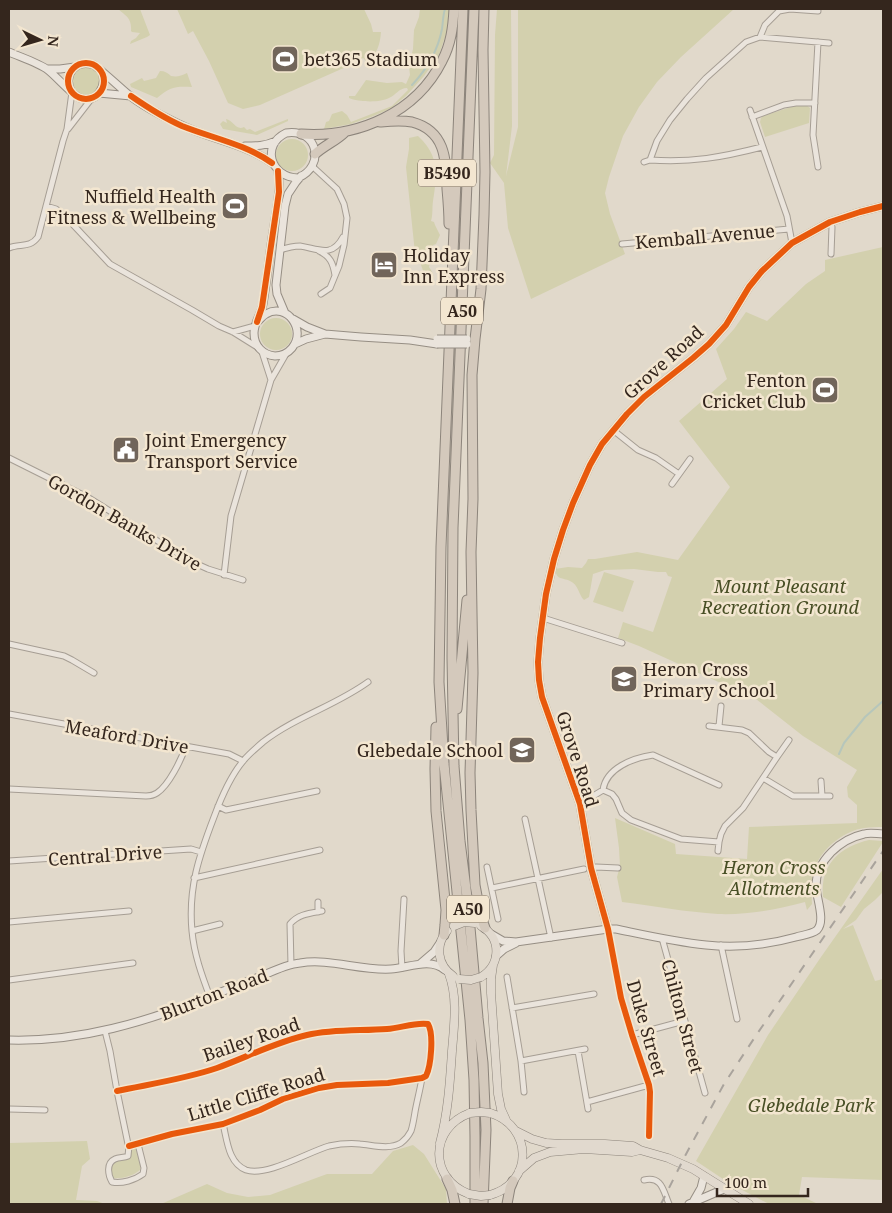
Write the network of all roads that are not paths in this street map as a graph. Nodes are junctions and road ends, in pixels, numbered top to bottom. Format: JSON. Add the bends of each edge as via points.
{"nodes":[{"id":1,"x":454,"y":9,"type":"edge"},
{"id":2,"x":463,"y":9,"type":"edge"},
{"id":3,"x":476,"y":9,"type":"edge"},
{"id":4,"x":484,"y":9,"type":"edge"},
{"id":5,"x":811,"y":9,"type":"edge"},
{"id":6,"x":818,"y":11,"type":"dead end"},
{"id":7,"x":760,"y":37,"type":"junction"},
{"id":8,"x":818,"y":42,"type":"junction"},
{"id":9,"x":829,"y":43,"type":"dead end"},
{"id":10,"x":483,"y":50,"type":"junction"},
{"id":11,"x":9,"y":52,"type":"edge"},
{"id":12,"x":76,"y":67,"type":"junction"},
{"id":13,"x":47,"y":69,"type":"junction"},
{"id":14,"x":101,"y":72,"type":"junction"},
{"id":15,"x":72,"y":92,"type":"junction"},
{"id":16,"x":96,"y":95,"type":"junction"},
{"id":17,"x":131,"y":96,"type":"junction"},
{"id":18,"x":815,"y":103,"type":"junction"},
{"id":19,"x":750,"y":110,"type":"dead end"},
{"id":20,"x":752,"y":117,"type":"junction"},
{"id":21,"x":378,"y":122,"type":"junction"},
{"id":22,"x":68,"y":129,"type":"junction"},
{"id":23,"x":345,"y":132,"type":"junction"},
{"id":24,"x":301,"y":134,"type":"junction"},
{"id":25,"x":276,"y":141,"type":"junction"},
{"id":26,"x":240,"y":146,"type":"junction"},
{"id":27,"x":762,"y":147,"type":"junction"},
{"id":28,"x":315,"y":154,"type":"junction"},
{"id":29,"x":650,"y":160,"type":"junction"},
{"id":30,"x":644,"y":162,"type":"dead end"},
{"id":31,"x":272,"y":163,"type":"junction"},
{"id":32,"x":312,"y":166,"type":"junction"},
{"id":33,"x":818,"y":166,"type":"dead end"},
{"id":34,"x":278,"y":171,"type":"junction"},
{"id":35,"x":301,"y":176,"type":"junction"},
{"id":36,"x":46,"y":206,"type":"junction"},
{"id":37,"x":883,"y":206,"type":"edge"},
{"id":38,"x":830,"y":222,"type":"junction"},
{"id":39,"x":789,"y":229,"type":"junction"},
{"id":40,"x":345,"y":234,"type":"junction"},
{"id":41,"x":792,"y":243,"type":"junction"},
{"id":42,"x":622,"y":244,"type":"dead end"},
{"id":43,"x":9,"y":248,"type":"edge"},
{"id":44,"x":280,"y":250,"type":"junction"},
{"id":45,"x":317,"y":250,"type":"junction"},
{"id":46,"x":831,"y":254,"type":"dead end"},
{"id":47,"x":452,"y":274,"type":"junction"},
{"id":48,"x":335,"y":276,"type":"junction"},
{"id":49,"x":321,"y":294,"type":"dead end"},
{"id":50,"x":285,"y":313,"type":"junction"},
{"id":51,"x":292,"y":319,"type":"junction"},
{"id":52,"x":256,"y":324,"type":"junction"},
{"id":53,"x":233,"y":332,"type":"junction"},
{"id":54,"x":325,"y":334,"type":"junction"},
{"id":55,"x":471,"y":342,"type":"junction"},
{"id":56,"x":295,"y":344,"type":"junction"},
{"id":57,"x":260,"y":349,"type":"junction"},
{"id":58,"x":286,"y":354,"type":"junction"},
{"id":59,"x":271,"y":380,"type":"junction"},
{"id":60,"x":613,"y":430,"type":"junction"},
{"id":61,"x":9,"y":458,"type":"edge"},
{"id":62,"x":690,"y":459,"type":"dead end"},
{"id":63,"x":679,"y":474,"type":"junction"},
{"id":64,"x":672,"y":484,"type":"dead end"},
{"id":65,"x":471,"y":552,"type":"junction"},
{"id":66,"x":224,"y":575,"type":"junction"},
{"id":67,"x":243,"y":580,"type":"dead end"},
{"id":68,"x":543,"y":618,"type":"junction"},
{"id":69,"x":622,"y":643,"type":"dead end"},
{"id":70,"x":9,"y":644,"type":"edge"},
{"id":71,"x":94,"y":673,"type":"dead end"},
{"id":72,"x":368,"y":682,"type":"dead end"},
{"id":73,"x":439,"y":682,"type":"junction"},
{"id":74,"x":721,"y":706,"type":"dead end"},
{"id":75,"x":9,"y":714,"type":"edge"},
{"id":76,"x":709,"y":726,"type":"dead end"},
{"id":77,"x":719,"y":726,"type":"junction"},
{"id":78,"x":789,"y":740,"type":"dead end"},
{"id":79,"x":186,"y":746,"type":"junction"},
{"id":80,"x":777,"y":757,"type":"junction"},
{"id":81,"x":243,"y":761,"type":"junction"},
{"id":82,"x":764,"y":778,"type":"junction"},
{"id":83,"x":822,"y":781,"type":"dead end"},
{"id":84,"x":719,"y":786,"type":"dead end"},
{"id":85,"x":9,"y":789,"type":"edge"},
{"id":86,"x":603,"y":790,"type":"junction"},
{"id":87,"x":317,"y":791,"type":"dead end"},
{"id":88,"x":822,"y":796,"type":"junction"},
{"id":89,"x":830,"y":796,"type":"dead end"},
{"id":90,"x":580,"y":804,"type":"junction"},
{"id":91,"x":218,"y":806,"type":"junction"},
{"id":92,"x":457,"y":808,"type":"junction"},
{"id":93,"x":525,"y":820,"type":"dead end"},
{"id":94,"x":883,"y":834,"type":"edge"},
{"id":95,"x":719,"y":842,"type":"junction"},
{"id":96,"x":320,"y":850,"type":"dead end"},
{"id":97,"x":718,"y":851,"type":"dead end"},
{"id":98,"x":201,"y":852,"type":"junction"},
{"id":99,"x":9,"y":861,"type":"edge"},
{"id":100,"x":487,"y":866,"type":"dead end"},
{"id":101,"x":588,"y":868,"type":"junction"},
{"id":102,"x":618,"y":868,"type":"dead end"},
{"id":103,"x":194,"y":878,"type":"junction"},
{"id":104,"x":538,"y":879,"type":"junction"},
{"id":105,"x":492,"y":888,"type":"junction"},
{"id":106,"x":404,"y":899,"type":"dead end"},
{"id":107,"x":318,"y":902,"type":"dead end"},
{"id":108,"x":129,"y":911,"type":"dead end"},
{"id":109,"x":498,"y":919,"type":"dead end"},
{"id":110,"x":9,"y":922,"type":"edge"},
{"id":111,"x":220,"y":924,"type":"dead end"},
{"id":112,"x":608,"y":929,"type":"junction"},
{"id":113,"x":488,"y":931,"type":"junction"},
{"id":114,"x":192,"y":932,"type":"junction"},
{"id":115,"x":551,"y":938,"type":"junction"},
{"id":116,"x":662,"y":938,"type":"junction"},
{"id":117,"x":442,"y":939,"type":"junction"},
{"id":118,"x":516,"y":942,"type":"junction"},
{"id":119,"x":721,"y":946,"type":"junction"},
{"id":120,"x":496,"y":956,"type":"junction"},
{"id":121,"x":133,"y":963,"type":"dead end"},
{"id":122,"x":419,"y":964,"type":"junction"},
{"id":123,"x":291,"y":965,"type":"junction"},
{"id":124,"x":493,"y":965,"type":"junction"},
{"id":125,"x":402,"y":968,"type":"junction"},
{"id":126,"x":448,"y":972,"type":"junction"},
{"id":127,"x":507,"y":977,"type":"dead end"},
{"id":128,"x":9,"y":980,"type":"edge"},
{"id":129,"x":594,"y":994,"type":"dead end"},
{"id":130,"x":210,"y":997,"type":"junction"},
{"id":131,"x":512,"y":1008,"type":"junction"},
{"id":132,"x":737,"y":1019,"type":"dead end"},
{"id":133,"x":684,"y":1021,"type":"junction"},
{"id":134,"x":105,"y":1031,"type":"junction"},
{"id":135,"x":632,"y":1035,"type":"junction"},
{"id":136,"x":9,"y":1040,"type":"edge"},
{"id":137,"x":585,"y":1049,"type":"dead end"},
{"id":138,"x":578,"y":1051,"type":"junction"},
{"id":139,"x":520,"y":1061,"type":"junction"},
{"id":140,"x":422,"y":1078,"type":"junction"},
{"id":141,"x":649,"y":1085,"type":"junction"},
{"id":142,"x":117,"y":1091,"type":"junction"},
{"id":143,"x":524,"y":1092,"type":"dead end"},
{"id":144,"x":705,"y":1093,"type":"dead end"},
{"id":145,"x":587,"y":1102,"type":"junction"},
{"id":146,"x":9,"y":1109,"type":"edge"},
{"id":147,"x":588,"y":1109,"type":"dead end"},
{"id":148,"x":45,"y":1110,"type":"dead end"},
{"id":149,"x":506,"y":1120,"type":"junction"},
{"id":150,"x":223,"y":1124,"type":"junction"},
{"id":151,"x":516,"y":1131,"type":"junction"},
{"id":152,"x":649,"y":1136,"type":"dead end"},
{"id":153,"x":440,"y":1143,"type":"junction"},
{"id":154,"x":138,"y":1144,"type":"junction"},
{"id":155,"x":129,"y":1146,"type":"junction"},
{"id":156,"x":640,"y":1150,"type":"junction"},
{"id":157,"x":519,"y":1171,"type":"junction"},
{"id":158,"x":704,"y":1176,"type":"junction"},
{"id":159,"x":448,"y":1179,"type":"junction"},
{"id":160,"x":644,"y":1180,"type":"dead end"},
{"id":161,"x":513,"y":1181,"type":"junction"},
{"id":162,"x":724,"y":1189,"type":"junction"},
{"id":163,"x":691,"y":1203,"type":"edge"},
{"id":164,"x":455,"y":1204,"type":"edge"},
{"id":165,"x":475,"y":1204,"type":"edge"},
{"id":166,"x":484,"y":1204,"type":"edge"},
{"id":167,"x":507,"y":1204,"type":"edge"},
{"id":168,"x":669,"y":1204,"type":"edge"},
{"id":169,"x":749,"y":1204,"type":"edge"}],
"edges":[{"from":1,"to":21,"type":"highway","via":[[448,48],[431,80],[406,105]]},
{"from":2,"to":47,"type":"highway","number":"A50"},
{"from":3,"to":10,"type":"highway"},
{"from":3,"to":92,"type":"highway","number":"A50","via":[[452,576],[452,697]]},
{"from":4,"to":10,"type":"highway","number":"A50"},
{"from":5,"to":6,"type":"street"},
{"from":5,"to":7,"type":"street","via":[[779,11],[765,25]]},
{"from":7,"to":8,"type":"street"},
{"from":7,"to":29,"type":"street","via":[[746,42],[693,92],[670,120]]},
{"from":8,"to":9,"type":"street"},
{"from":8,"to":18,"type":"street"},
{"from":10,"to":55,"type":"highway","number":"A50","via":[[486,172],[480,290]]},
{"from":11,"to":13,"type":"street"},
{"from":12,"to":13,"type":"street"},
{"from":12,"to":14,"type":"street","via":[[89,64]]},
{"from":12,"to":15,"type":"street","via":[[68,78]]},
{"from":13,"to":15,"type":"street"},
{"from":14,"to":16,"type":"street","via":[[104,82]]},
{"from":14,"to":17,"type":"street"},
{"from":15,"to":16,"type":"street","via":[[84,99]]},
{"from":15,"to":22,"type":"street"},
{"from":16,"to":17,"type":"street"},
{"from":16,"to":22,"type":"street"},
{"from":17,"to":26,"type":"street","via":[[181,126]]},
{"from":18,"to":20,"type":"street","via":[[784,104]]},
{"from":18,"to":33,"type":"street","via":[[813,135]]},
{"from":19,"to":20,"type":"street"},
{"from":20,"to":27,"type":"street"},
{"from":21,"to":23,"type":"highway"},
{"from":21,"to":47,"type":"highway","number":"B5490","via":[[415,123],[433,134],[441,146],[446,160]]},
{"from":22,"to":36,"type":"street"},
{"from":23,"to":24,"type":"highway"},
{"from":23,"to":28,"type":"highway"},
{"from":24,"to":25,"type":"street","via":[[286,133]]},
{"from":24,"to":28,"type":"street","via":[[314,145]]},
{"from":25,"to":26,"type":"street","via":[[268,145]]},
{"from":25,"to":31,"type":"street"},
{"from":26,"to":31,"type":"street"},
{"from":27,"to":29,"type":"street","via":[[702,160]]},
{"from":27,"to":39,"type":"street"},
{"from":28,"to":32,"type":"street"},
{"from":29,"to":30,"type":"street"},
{"from":31,"to":34,"type":"street"},
{"from":32,"to":35,"type":"street"},
{"from":32,"to":40,"type":"street","via":[[333,184],[340,195],[347,218]]},
{"from":34,"to":35,"type":"street","via":[[291,177]]},
{"from":34,"to":52,"type":"street","via":[[279,192],[262,307]]},
{"from":35,"to":44,"type":"street","via":[[288,194]]},
{"from":36,"to":43,"type":"street","via":[[35,241]]},
{"from":36,"to":53,"type":"street","via":[[64,215],[110,264]]},
{"from":37,"to":38,"type":"street","name":"Grove Road"},
{"from":38,"to":41,"type":"street","name":"Grove Road"},
{"from":38,"to":46,"type":"street"},
{"from":39,"to":41,"type":"street"},
{"from":39,"to":42,"type":"street","name":"Kemball Avenue"},
{"from":40,"to":45,"type":"street","via":[[334,249]]},
{"from":40,"to":48,"type":"street"},
{"from":41,"to":60,"type":"street","name":"Grove Road","via":[[762,271],[726,325],[708,344],[644,397]]},
{"from":44,"to":45,"type":"street","via":[[299,246]]},
{"from":44,"to":50,"type":"street","via":[[276,285]]},
{"from":45,"to":48,"type":"street","via":[[332,260]]},
{"from":47,"to":73,"type":"highway","number":"A50"},
{"from":48,"to":49,"type":"street","via":[[330,288]]},
{"from":50,"to":51,"type":"street"},
{"from":50,"to":52,"type":"street","via":[[264,315]]},
{"from":51,"to":54,"type":"street"},
{"from":51,"to":56,"type":"street","via":[[298,334]]},
{"from":52,"to":53,"type":"street"},
{"from":52,"to":57,"type":"street","via":[[255,340]]},
{"from":53,"to":57,"type":"street"},
{"from":54,"to":55,"type":"street","bridge":true},
{"from":54,"to":56,"type":"street"},
{"from":55,"to":65,"type":"highway","number":"A50"},
{"from":56,"to":58,"type":"street"},
{"from":57,"to":58,"type":"street","via":[[268,355]]},
{"from":57,"to":59,"type":"street"},
{"from":58,"to":59,"type":"street","name":"Gordon Banks Drive"},
{"from":59,"to":66,"type":"street","name":"Gordon Banks Drive","via":[[231,516]]},
{"from":60,"to":63,"type":"street","via":[[638,450]]},
{"from":60,"to":68,"type":"street","name":"Grove Road","via":[[590,465],[563,530]]},
{"from":61,"to":66,"type":"street","name":"Gordon Banks Drive","via":[[91,499],[188,560]]},
{"from":62,"to":63,"type":"street"},
{"from":63,"to":64,"type":"street"},
{"from":65,"to":92,"type":"highway","number":"A50","via":[[458,696]]},
{"from":65,"to":113,"type":"highway","number":"A50","via":[[471,810],[475,885],[481,917]]},
{"from":66,"to":67,"type":"street"},
{"from":68,"to":69,"type":"street"},
{"from":68,"to":90,"type":"street","name":"Grove Road","via":[[538,662],[542,697]]},
{"from":70,"to":71,"type":"street","via":[[64,656]]},
{"from":72,"to":81,"type":"street","via":[[276,733]]},
{"from":73,"to":117,"type":"highway","number":"A50","via":[[435,792],[446,910]]},
{"from":73,"to":165,"type":"highway","number":"A50","via":[[444,764],[470,1020],[476,1137]]},
{"from":74,"to":77,"type":"street"},
{"from":75,"to":79,"type":"street","name":"Meaford Drive"},
{"from":76,"to":77,"type":"street"},
{"from":77,"to":80,"type":"street","via":[[749,733]]},
{"from":78,"to":80,"type":"street"},
{"from":79,"to":81,"type":"street","name":"Meaford Drive","via":[[230,754]]},
{"from":79,"to":85,"type":"street","via":[[176,769],[161,790],[152,795]]},
{"from":80,"to":82,"type":"street"},
{"from":81,"to":91,"type":"street"},
{"from":82,"to":88,"type":"street","via":[[793,796]]},
{"from":82,"to":95,"type":"street","via":[[743,808],[725,826]]},
{"from":83,"to":88,"type":"street"},
{"from":84,"to":86,"type":"street","via":[[653,755],[620,765]]},
{"from":86,"to":90,"type":"street"},
{"from":86,"to":95,"type":"street","via":[[612,794],[622,813],[631,820],[681,839]]},
{"from":87,"to":91,"type":"street","via":[[226,810]]},
{"from":88,"to":89,"type":"street"},
{"from":90,"to":101,"type":"street","name":"Grove Road"},
{"from":91,"to":98,"type":"street"},
{"from":92,"to":166,"type":"highway","number":"A50","via":[[484,1078]]},
{"from":93,"to":104,"type":"street"},
{"from":94,"to":119,"type":"street","via":[[851,838],[830,854],[817,876],[819,928],[782,941]]},
{"from":95,"to":97,"type":"street"},
{"from":96,"to":103,"type":"street"},
{"from":98,"to":99,"type":"street","name":"Central Drive","via":[[191,849]]},
{"from":98,"to":103,"type":"street"},
{"from":100,"to":105,"type":"street"},
{"from":101,"to":102,"type":"street"},
{"from":101,"to":104,"type":"street"},
{"from":101,"to":112,"type":"street","name":"Grove Road"},
{"from":103,"to":114,"type":"street"},
{"from":104,"to":105,"type":"street"},
{"from":104,"to":115,"type":"street"},
{"from":105,"to":109,"type":"street"},
{"from":106,"to":125,"type":"street"},
{"from":107,"to":123,"type":"street","via":[[320,911],[305,914],[290,924]]},
{"from":108,"to":110,"type":"street"},
{"from":111,"to":114,"type":"street"},
{"from":112,"to":115,"type":"street"},
{"from":112,"to":116,"type":"street"},
{"from":112,"to":135,"type":"street","name":"Duke Street","via":[[621,998]]},
{"from":113,"to":117,"type":"main road","number":"A50","bridge":true,"via":[[475,923],[464,922],[454,926]]},
{"from":113,"to":118,"type":"street","via":[[503,940]]},
{"from":113,"to":120,"type":"main road","number":"A50","via":[[496,943]]},
{"from":114,"to":130,"type":"street"},
{"from":115,"to":118,"type":"street"},
{"from":116,"to":119,"type":"street"},
{"from":116,"to":133,"type":"street","name":"Chilton Street"},
{"from":117,"to":122,"type":"street","name":"Blurton Road","via":[[434,952]]},
{"from":117,"to":126,"type":"main road","number":"A50","via":[[440,959]]},
{"from":118,"to":120,"type":"street"},
{"from":119,"to":132,"type":"street"},
{"from":120,"to":124,"type":"main road"},
{"from":121,"to":128,"type":"street"},
{"from":122,"to":125,"type":"street","name":"Blurton Road"},
{"from":122,"to":126,"type":"street","name":"Blurton Road","via":[[435,965]]},
{"from":123,"to":125,"type":"street","name":"Blurton Road","via":[[307,962],[372,969]]},
{"from":123,"to":130,"type":"street","name":"Blurton Road"},
{"from":124,"to":126,"type":"main road","bridge":true,"via":[[481,978],[471,980],[460,979]]},
{"from":124,"to":149,"type":"main road","via":[[492,1016],[499,1103]]},
{"from":126,"to":153,"type":"main road","number":"A50","via":[[453,988],[454,1020],[447,1113]]},
{"from":127,"to":131,"type":"street"},
{"from":129,"to":131,"type":"street"},
{"from":130,"to":134,"type":"street","name":"Blurton Road","via":[[160,1016]]},
{"from":131,"to":139,"type":"street"},
{"from":133,"to":135,"type":"street"},
{"from":133,"to":144,"type":"street","name":"Chilton Street"},
{"from":134,"to":136,"type":"street","name":"Blurton Road","via":[[66,1038]]},
{"from":134,"to":142,"type":"street"},
{"from":135,"to":141,"type":"street","name":"Duke Street"},
{"from":137,"to":138,"type":"street"},
{"from":138,"to":139,"type":"street"},
{"from":138,"to":145,"type":"street"},
{"from":139,"to":143,"type":"street"},
{"from":140,"to":142,"type":"street","name":"Bailey Road","via":[[429,1071],[432,1044],[430,1027],[422,1023],[392,1029],[324,1031],[289,1040],[200,1074]]},
{"from":140,"to":150,"type":"street","name":"Little Cliffe Road","via":[[319,1088]]},
{"from":140,"to":150,"type":"street","via":[[411,1132],[401,1143],[390,1146],[330,1146],[270,1168],[252,1171],[234,1160]]},
{"from":141,"to":145,"type":"street"},
{"from":141,"to":152,"type":"street","name":"Duke Street"},
{"from":142,"to":155,"type":"street"},
{"from":145,"to":147,"type":"street"},
{"from":146,"to":148,"type":"street"},
{"from":149,"to":151,"type":"main road"},
{"from":149,"to":153,"type":"main road","bridge":true,"via":[[481,1112],[464,1116],[451,1124]]},
{"from":150,"to":154,"type":"street","name":"Little Cliffe Road"},
{"from":151,"to":156,"type":"main road","via":[[546,1143],[625,1145]]},
{"from":151,"to":157,"type":"main road","via":[[522,1150]]},
{"from":153,"to":159,"type":"main road","number":"A50","via":[[439,1159]]},
{"from":154,"to":155,"type":"street","name":"Little Cliffe Road"},
{"from":154,"to":155,"type":"street","via":[[143,1174],[112,1182],[108,1172],[110,1164],[114,1159],[128,1156]]},
{"from":156,"to":157,"type":"main road","via":[[550,1152],[534,1158]]},
{"from":156,"to":158,"type":"main road","via":[[668,1158]]},
{"from":157,"to":161,"type":"main road"},
{"from":158,"to":162,"type":"main road"},
{"from":158,"to":163,"type":"street"},
{"from":159,"to":161,"type":"main road","bridge":true,"via":[[457,1188],[480,1196],[502,1190]]},
{"from":159,"to":164,"type":"highway"},
{"from":160,"to":168,"type":"street","via":[[657,1181]]},
{"from":161,"to":167,"type":"highway"},
{"from":162,"to":163,"type":"street"},
{"from":162,"to":169,"type":"main road"}]}
